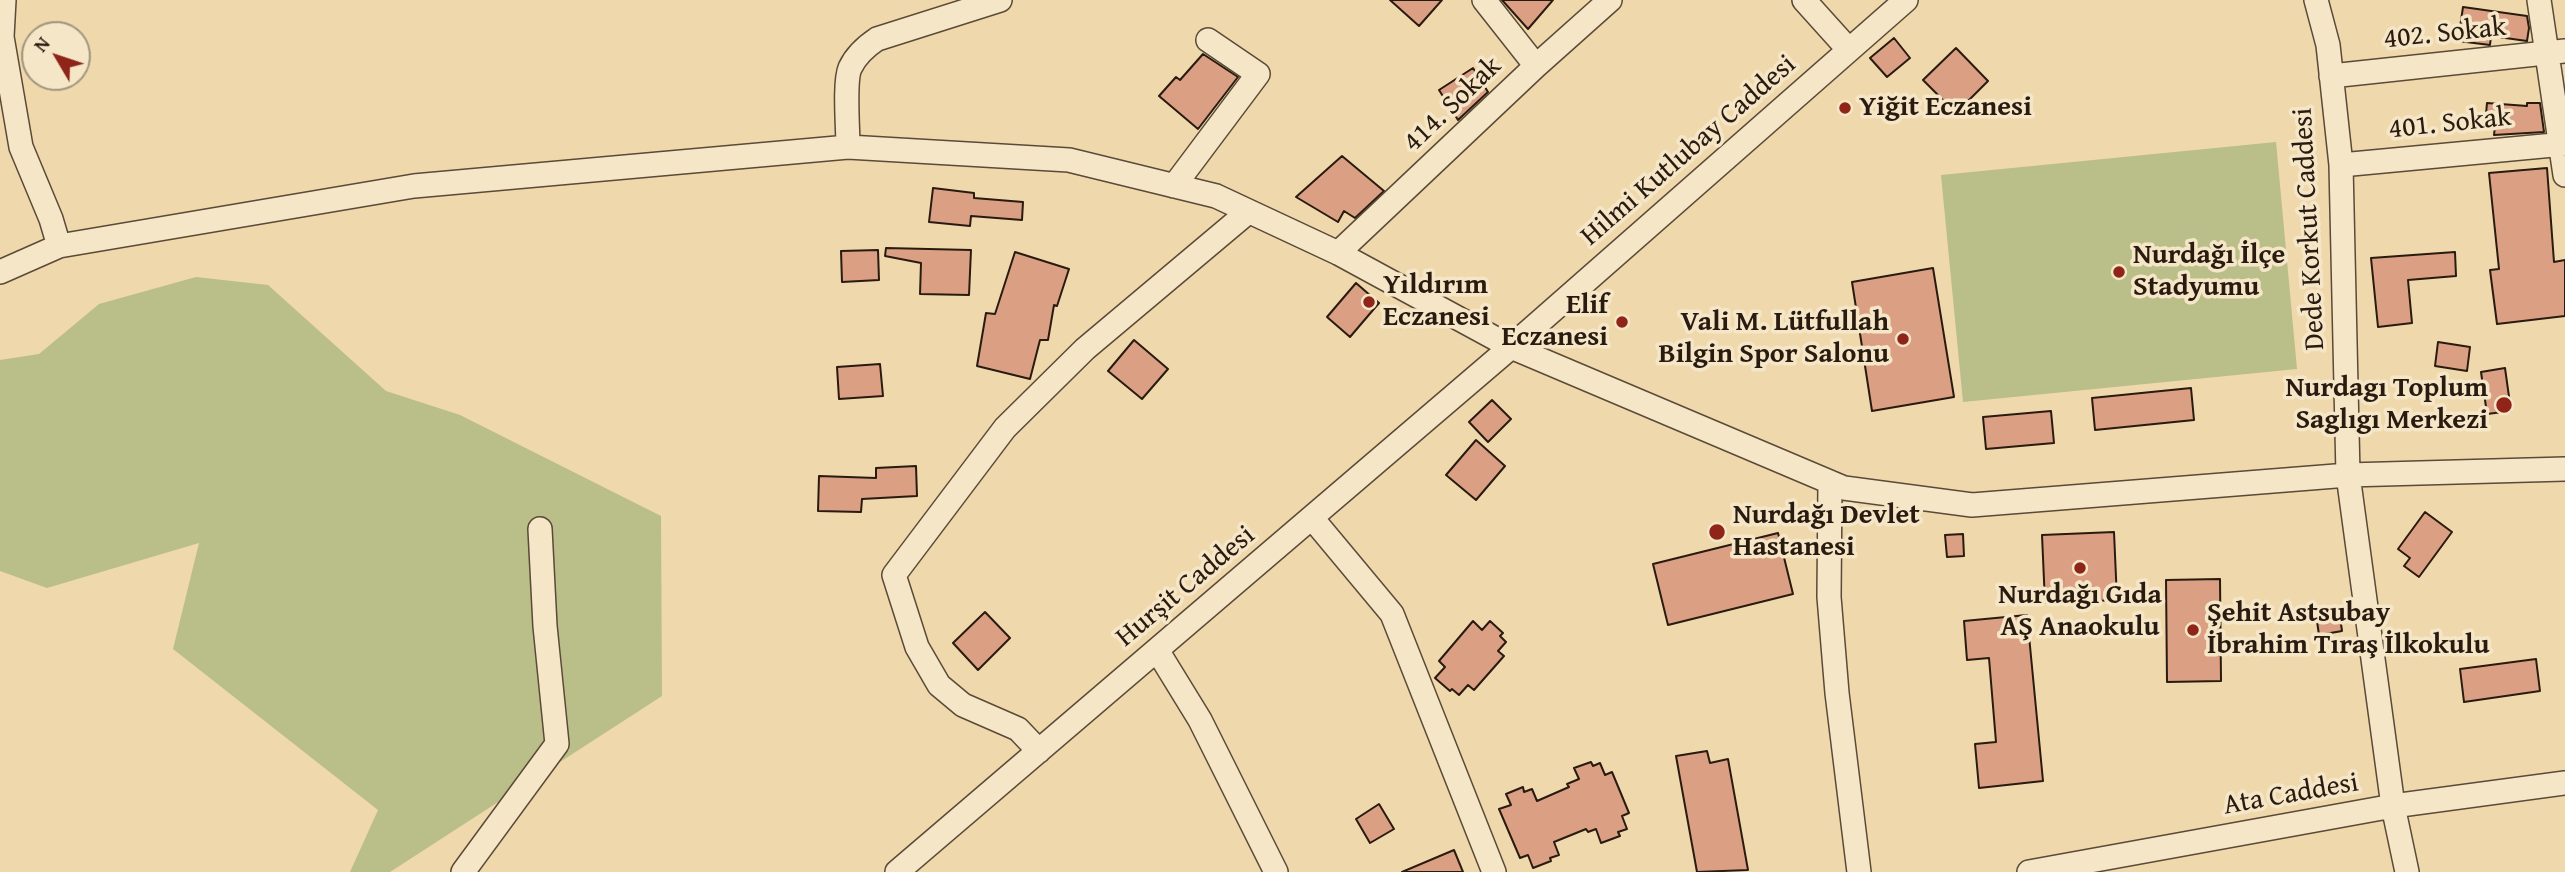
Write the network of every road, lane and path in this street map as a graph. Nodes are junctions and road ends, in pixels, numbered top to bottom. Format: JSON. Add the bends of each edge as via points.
{"nodes":[{"id":1,"x":5,"y":0,"type":"edge"},
{"id":2,"x":1000,"y":0,"type":"edge"},
{"id":3,"x":1484,"y":0,"type":"edge"},
{"id":4,"x":1610,"y":0,"type":"edge"},
{"id":5,"x":1804,"y":0,"type":"edge"},
{"id":6,"x":1906,"y":0,"type":"edge"},
{"id":7,"x":2316,"y":0,"type":"edge"},
{"id":8,"x":2539,"y":0,"type":"edge"},
{"id":9,"x":1208,"y":40,"type":"dead end"},
{"id":10,"x":1849,"y":50,"type":"junction"},
{"id":11,"x":2557,"y":51,"type":"edge"},
{"id":12,"x":1536,"y":66,"type":"junction"},
{"id":13,"x":2332,"y":76,"type":"junction"},
{"id":14,"x":2562,"y":144,"type":"edge"},
{"id":15,"x":848,"y":147,"type":"junction"},
{"id":16,"x":2341,"y":165,"type":"junction"},
{"id":17,"x":2565,"y":175,"type":"edge"},
{"id":18,"x":1174,"y":186,"type":"junction"},
{"id":19,"x":1248,"y":212,"type":"junction"},
{"id":20,"x":59,"y":246,"type":"junction"},
{"id":21,"x":1338,"y":253,"type":"junction"},
{"id":22,"x":0,"y":272,"type":"edge"},
{"id":23,"x":1511,"y":347,"type":"junction"},
{"id":24,"x":2565,"y":469,"type":"edge"},
{"id":25,"x":2348,"y":475,"type":"junction"},
{"id":26,"x":1830,"y":482,"type":"junction"},
{"id":27,"x":1312,"y":519,"type":"junction"},
{"id":28,"x":540,"y":529,"type":"dead end"},
{"id":29,"x":1157,"y":650,"type":"junction"},
{"id":30,"x":1039,"y":751,"type":"junction"},
{"id":31,"x":2565,"y":783,"type":"edge"},
{"id":32,"x":2393,"y":806,"type":"junction"},
{"id":33,"x":478,"y":849,"type":"junction"},
{"id":34,"x":463,"y":872,"type":"edge"},
{"id":35,"x":479,"y":872,"type":"edge"},
{"id":36,"x":897,"y":872,"type":"edge"},
{"id":37,"x":1276,"y":872,"type":"edge"},
{"id":38,"x":1494,"y":872,"type":"edge"},
{"id":39,"x":1859,"y":872,"type":"edge"},
{"id":40,"x":2029,"y":872,"type":"edge"},
{"id":41,"x":2407,"y":872,"type":"edge"}],
"edges":[{"from":1,"to":20,"type":"street","via":[[2,37],[21,147]]},
{"from":2,"to":15,"type":"street","via":[[877,39],[865,47],[849,71]]},
{"from":3,"to":12,"type":"street"},
{"from":4,"to":12,"type":"street","name":"414. Sokak"},
{"from":5,"to":10,"type":"street"},
{"from":6,"to":10,"type":"street","name":"Hilmi Kutlubay Caddesi"},
{"from":7,"to":13,"type":"street","name":"Dede Korkut Caddesi"},
{"from":8,"to":11,"type":"street"},
{"from":9,"to":18,"type":"street","via":[[1258,74]]},
{"from":10,"to":23,"type":"street","name":"Hilmi Kutlubay Caddesi"},
{"from":11,"to":13,"type":"street","name":"402. Sokak"},
{"from":11,"to":14,"type":"street"},
{"from":12,"to":21,"type":"street","name":"414. Sokak"},
{"from":13,"to":16,"type":"street","name":"Dede Korkut Caddesi"},
{"from":14,"to":16,"type":"street","name":"401. Sokak"},
{"from":14,"to":17,"type":"street"},
{"from":15,"to":18,"type":"street","via":[[1069,160]]},
{"from":15,"to":20,"type":"street","via":[[414,186]]},
{"from":16,"to":25,"type":"street","name":"Dede Korkut Caddesi"},
{"from":18,"to":19,"type":"street","via":[[1216,196]]},
{"from":19,"to":21,"type":"street"},
{"from":19,"to":30,"type":"street","via":[[1085,349],[1005,428],[894,575],[916,648],[939,685],[963,705],[1018,729]]},
{"from":20,"to":22,"type":"street"},
{"from":21,"to":23,"type":"street"},
{"from":23,"to":26,"type":"street"},
{"from":23,"to":27,"type":"street","name":"Hurşit Caddesi"},
{"from":24,"to":25,"type":"street"},
{"from":25,"to":26,"type":"street","via":[[1972,505],[1844,488]]},
{"from":25,"to":32,"type":"street","name":"Dede Korkut Caddesi"},
{"from":26,"to":39,"type":"street","via":[[1828,579]]},
{"from":27,"to":29,"type":"street","name":"Hurşit Caddesi"},
{"from":27,"to":38,"type":"street","via":[[1392,614]]},
{"from":28,"to":33,"type":"street","via":[[557,744]]},
{"from":29,"to":30,"type":"street","name":"Hurşit Caddesi"},
{"from":29,"to":37,"type":"street","via":[[1200,720]]},
{"from":30,"to":36,"type":"street","name":"Hurşit Caddesi"},
{"from":31,"to":32,"type":"street","name":"Ata Caddesi"},
{"from":32,"to":40,"type":"street","name":"Ata Caddesi"},
{"from":32,"to":41,"type":"street","name":"Dede Korkut Caddesi"},
{"from":33,"to":34,"type":"street"},
{"from":33,"to":35,"type":"street"}]}
